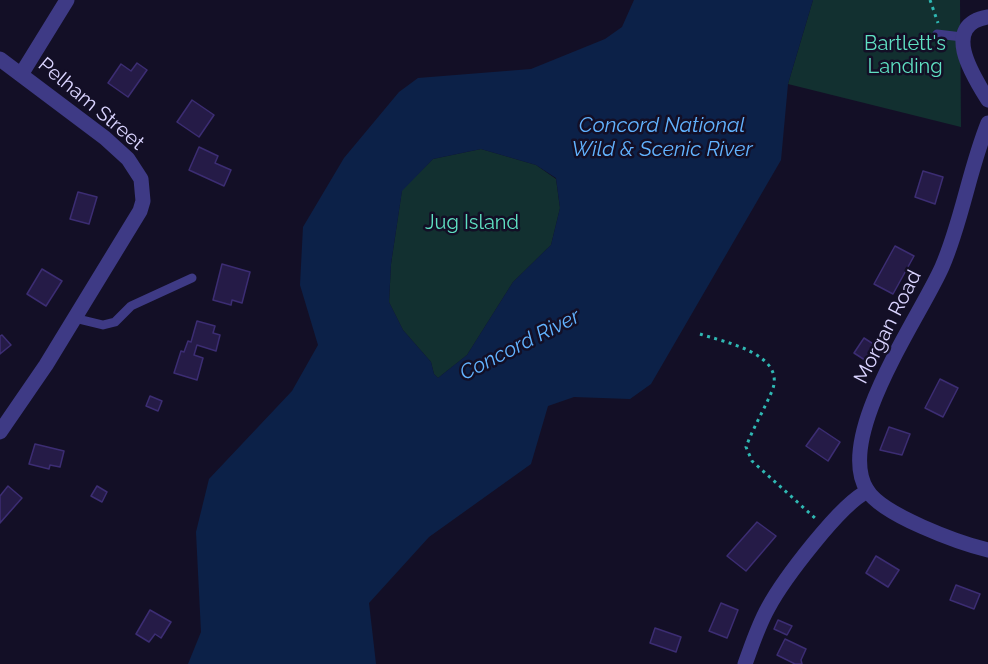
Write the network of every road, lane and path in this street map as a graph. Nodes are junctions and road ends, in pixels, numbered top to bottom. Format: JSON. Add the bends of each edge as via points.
{"nodes":[{"id":1,"x":67,"y":0,"type":"edge"},
{"id":2,"x":930,"y":0,"type":"edge"},
{"id":3,"x":988,"y":17,"type":"edge"},
{"id":4,"x":965,"y":32,"type":"junction"},
{"id":5,"x":940,"y":35,"type":"joint"},
{"id":6,"x":0,"y":59,"type":"edge"},
{"id":7,"x":22,"y":73,"type":"junction"},
{"id":8,"x":988,"y":100,"type":"edge"},
{"id":9,"x":988,"y":123,"type":"edge"},
{"id":10,"x":192,"y":278,"type":"dead end"},
{"id":11,"x":75,"y":317,"type":"junction"},
{"id":12,"x":700,"y":334,"type":"dead end"},
{"id":13,"x":0,"y":432,"type":"edge"},
{"id":14,"x":867,"y":491,"type":"junction"},
{"id":15,"x":828,"y":528,"type":"junction"},
{"id":16,"x":988,"y":550,"type":"edge"},
{"id":17,"x":745,"y":664,"type":"edge"}],
"edges":[{"from":1,"to":7,"type":"street"},
{"from":2,"to":5,"type":"path"},
{"from":3,"to":4,"type":"street","via":[[978,19]]},
{"from":4,"to":5,"type":"lane"},
{"from":4,"to":8,"type":"street","via":[[963,52]]},
{"from":6,"to":7,"type":"street","name":"Pelham Street"},
{"from":7,"to":11,"type":"street","name":"Pelham Street","via":[[117,149],[135,169],[143,190],[140,211]]},
{"from":9,"to":14,"type":"street","name":"Morgan Road","via":[[942,266],[887,368],[870,410],[860,464]]},
{"from":10,"to":11,"type":"lane","via":[[131,306],[115,322],[103,325]]},
{"from":11,"to":13,"type":"street","name":"Pelham Street"},
{"from":12,"to":15,"type":"path","via":[[758,353],[772,371],[773,389],[746,447],[752,461]]},
{"from":14,"to":15,"type":"street","via":[[852,500]]},
{"from":14,"to":16,"type":"street","via":[[935,533]]},
{"from":15,"to":17,"type":"street","via":[[777,593]]}]}
